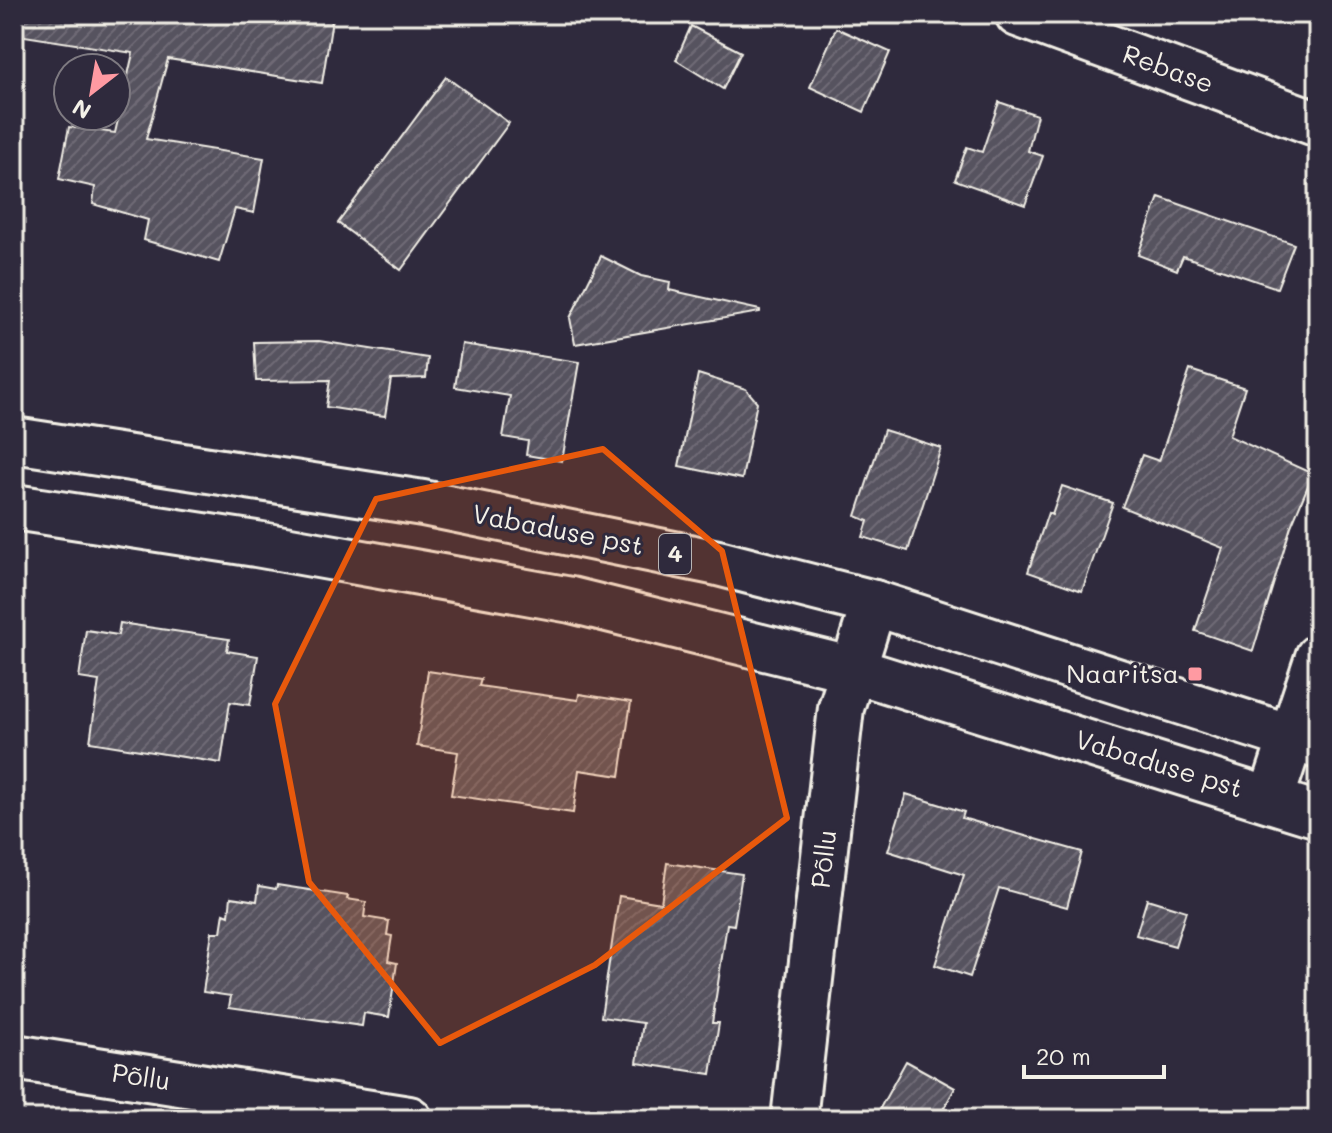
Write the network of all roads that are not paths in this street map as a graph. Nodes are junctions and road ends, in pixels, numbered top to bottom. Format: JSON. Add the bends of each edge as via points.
{"nodes":[{"id":1,"x":1018,"y":14,"type":"edge"},
{"id":2,"x":1318,"y":124,"type":"edge"},
{"id":3,"x":14,"y":440,"type":"edge"},
{"id":4,"x":14,"y":507,"type":"edge"},
{"id":5,"x":874,"y":603,"type":"junction"},
{"id":6,"x":1318,"y":657,"type":"edge"},
{"id":7,"x":854,"y":670,"type":"junction"},
{"id":8,"x":1305,"y":742,"type":"edge"},
{"id":9,"x":1271,"y":799,"type":"junction"},
{"id":10,"x":1318,"y":815,"type":"edge"},
{"id":11,"x":14,"y":1057,"type":"edge"},
{"id":12,"x":409,"y":1119,"type":"edge"},
{"id":13,"x":794,"y":1119,"type":"edge"}],
"edges":[{"from":1,"to":2,"type":"main road","name":"Rebase"},
{"from":3,"to":5,"type":"main road","name":"Vabaduse pst","number":"4","via":[[423,503],[718,563]]},
{"from":4,"to":7,"type":"main road","name":"Vabaduse pst","via":[[571,600]]},
{"from":5,"to":7,"type":"main road","name":"Põllu"},
{"from":5,"to":8,"type":"main road","name":"Vabaduse pst","number":"4"},
{"from":6,"to":8,"type":"main road"},
{"from":7,"to":9,"type":"main road","name":"Vabaduse pst"},
{"from":7,"to":13,"type":"main road","name":"Põllu","via":[[841,708]]},
{"from":8,"to":9,"type":"main road"},
{"from":9,"to":10,"type":"main road","name":"Vabaduse pst"},
{"from":11,"to":12,"type":"main road","name":"Põllu"}]}
